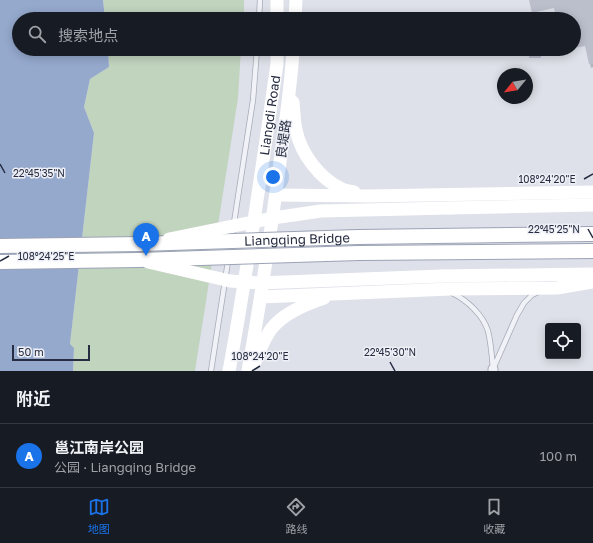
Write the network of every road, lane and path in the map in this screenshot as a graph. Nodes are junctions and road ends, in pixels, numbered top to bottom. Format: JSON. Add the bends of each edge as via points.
{"nodes":[{"id":1,"x":260,"y":0,"type":"edge"},
{"id":2,"x":277,"y":0,"type":"edge"},
{"id":3,"x":296,"y":0,"type":"edge"},
{"id":4,"x":259,"y":12,"type":"edge"},
{"id":5,"x":277,"y":12,"type":"edge"},
{"id":6,"x":295,"y":12,"type":"edge"},
{"id":7,"x":256,"y":56,"type":"edge"},
{"id":8,"x":277,"y":56,"type":"edge"},
{"id":9,"x":293,"y":56,"type":"edge"},
{"id":10,"x":291,"y":79,"type":"junction"},
{"id":11,"x":593,"y":192,"type":"edge"},
{"id":12,"x":276,"y":195,"type":"junction"},
{"id":13,"x":368,"y":196,"type":"junction"},
{"id":14,"x":593,"y":205,"type":"edge"},
{"id":15,"x":593,"y":234,"type":"edge"},
{"id":16,"x":140,"y":244,"type":"junction"},
{"id":17,"x":0,"y":246,"type":"edge"},
{"id":18,"x":593,"y":251,"type":"edge"},
{"id":19,"x":138,"y":260,"type":"junction"},
{"id":20,"x":0,"y":262,"type":"edge"},
{"id":21,"x":593,"y":274,"type":"edge"},
{"id":22,"x":442,"y":282,"type":"junction"},
{"id":23,"x":593,"y":282,"type":"edge"},
{"id":24,"x":546,"y":288,"type":"junction"},
{"id":25,"x":341,"y":293,"type":"junction"},
{"id":26,"x":261,"y":297,"type":"junction"},
{"id":27,"x":493,"y":370,"type":"edge"},
{"id":28,"x":211,"y":371,"type":"edge"},
{"id":29,"x":229,"y":371,"type":"edge"},
{"id":30,"x":248,"y":371,"type":"edge"},
{"id":31,"x":251,"y":371,"type":"edge"}],
"edges":[{"from":1,"to":4,"type":"lane"},
{"from":2,"to":5,"type":"main road"},
{"from":3,"to":6,"type":"main road"},
{"from":7,"to":28,"type":"lane","via":[[253,100]]},
{"from":8,"to":29,"type":"main road","name":"Liangdi Road","via":[[240,314]]},
{"from":9,"to":10,"type":"main road","name":"良堤路"},
{"from":10,"to":12,"type":"main road","name":"良堤路"},
{"from":10,"to":13,"type":"main road","via":[[296,129],[305,154],[314,167],[342,189]]},
{"from":11,"to":13,"type":"main road"},
{"from":12,"to":13,"type":"main road"},
{"from":12,"to":26,"type":"main road","name":"良堤路"},
{"from":14,"to":16,"type":"main road","bridge":true,"via":[[321,211]]},
{"from":15,"to":16,"type":"main road","name":"Liangqing Bridge","bridge":true,"via":[[358,237]]},
{"from":16,"to":17,"type":"main road","name":"Liangqing Bridge","bridge":true},
{"from":18,"to":19,"type":"main road","name":"Liangqing Bridge","bridge":true,"via":[[358,253]]},
{"from":19,"to":20,"type":"main road","name":"Liangqing Bridge","bridge":true},
{"from":19,"to":22,"type":"main road","bridge":true,"via":[[230,282]]},
{"from":21,"to":22,"type":"main road"},
{"from":22,"to":24,"type":"main road"},
{"from":22,"to":25,"type":"main road"},
{"from":22,"to":27,"type":"lane","via":[[482,319],[488,331]]},
{"from":23,"to":24,"type":"main road"},
{"from":24,"to":27,"type":"lane","via":[[524,303]]},
{"from":25,"to":26,"type":"main road"},
{"from":25,"to":31,"type":"main road","via":[[308,303],[287,315],[273,328],[261,347]]},
{"from":26,"to":30,"type":"main road","name":"良堤路"}]}
